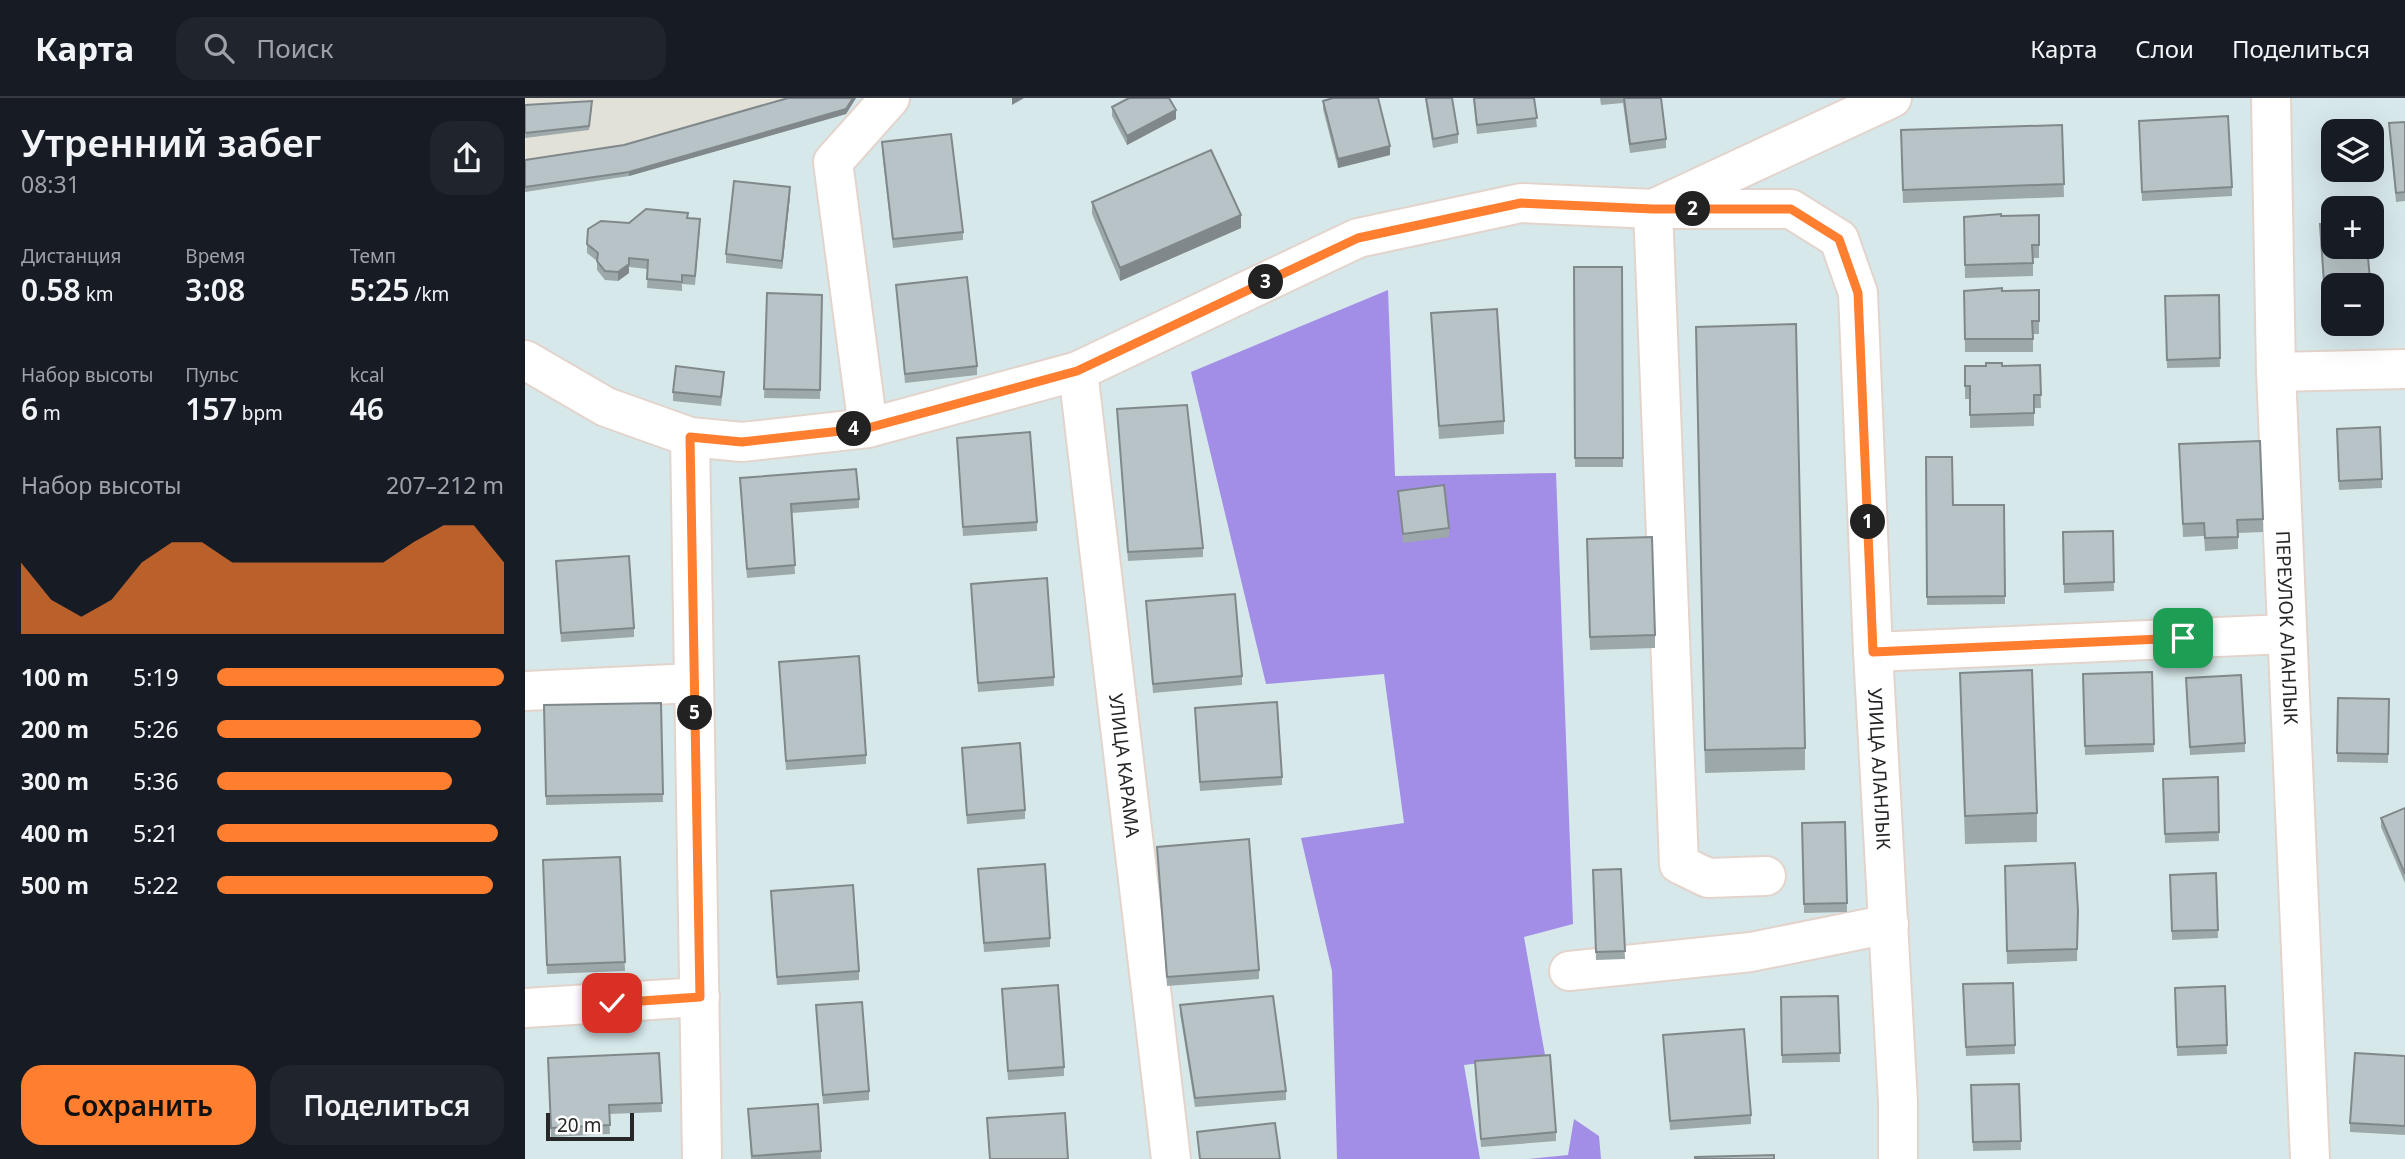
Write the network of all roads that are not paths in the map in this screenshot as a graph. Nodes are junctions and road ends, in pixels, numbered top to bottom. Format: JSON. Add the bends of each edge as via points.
{"nodes":[{"id":1,"x":890,"y":98,"type":"edge"},
{"id":2,"x":1892,"y":98,"type":"edge"},
{"id":3,"x":2271,"y":98,"type":"edge"},
{"id":4,"x":1653,"y":209,"type":"junction"},
{"id":5,"x":525,"y":360,"type":"edge"},
{"id":6,"x":2405,"y":369,"type":"edge"},
{"id":7,"x":1077,"y":371,"type":"junction"},
{"id":8,"x":2276,"y":372,"type":"junction"},
{"id":9,"x":868,"y":428,"type":"junction"},
{"id":10,"x":690,"y":437,"type":"junction"},
{"id":11,"x":2286,"y":634,"type":"junction"},
{"id":12,"x":1873,"y":652,"type":"junction"},
{"id":13,"x":694,"y":683,"type":"junction"},
{"id":14,"x":525,"y":691,"type":"edge"},
{"id":15,"x":1766,"y":876,"type":"dead end"},
{"id":16,"x":1889,"y":924,"type":"junction"},
{"id":17,"x":1569,"y":971,"type":"dead end"},
{"id":18,"x":700,"y":997,"type":"junction"},
{"id":19,"x":525,"y":1008,"type":"edge"},
{"id":20,"x":702,"y":1159,"type":"edge"},
{"id":21,"x":1171,"y":1159,"type":"edge"},
{"id":22,"x":1898,"y":1159,"type":"edge"},
{"id":23,"x":2309,"y":1159,"type":"edge"}],
"edges":[{"from":1,"to":9,"type":"street","via":[[833,162]]},
{"from":2,"to":4,"type":"street"},
{"from":3,"to":8,"type":"street","name":"ПЕРЕУЛОК АЛАНЛЫК"},
{"from":4,"to":7,"type":"street","name":"УЛИЦА АЛАНЛЫК","via":[[1521,203],[1358,238]]},
{"from":4,"to":12,"type":"street","name":"УЛИЦА АЛАНЛЫК","via":[[1791,209],[1839,239],[1858,293]]},
{"from":4,"to":15,"type":"street","via":[[1679,864],[1708,878]]},
{"from":5,"to":10,"type":"street","name":"УЛИЦА АЛАНЛЫК","via":[[605,407]]},
{"from":6,"to":8,"type":"street"},
{"from":7,"to":9,"type":"street","name":"УЛИЦА АЛАНЛЫК"},
{"from":7,"to":21,"type":"street","name":"УЛИЦА КАРАМА"},
{"from":8,"to":11,"type":"street","name":"ПЕРЕУЛОК АЛАНЛЫК"},
{"from":9,"to":10,"type":"street","name":"УЛИЦА АЛАНЛЫК","via":[[742,442]]},
{"from":10,"to":13,"type":"street"},
{"from":11,"to":12,"type":"street"},
{"from":11,"to":23,"type":"street","name":"ПЕРЕУЛОК АЛАНЛЫК"},
{"from":12,"to":16,"type":"street","name":"УЛИЦА АЛАНЛЫК"},
{"from":13,"to":14,"type":"street"},
{"from":13,"to":18,"type":"street"},
{"from":16,"to":17,"type":"street","via":[[1751,952]]},
{"from":16,"to":22,"type":"street","name":"УЛИЦА АЛАНЛЫК"},
{"from":18,"to":19,"type":"street"},
{"from":18,"to":20,"type":"street"}]}
